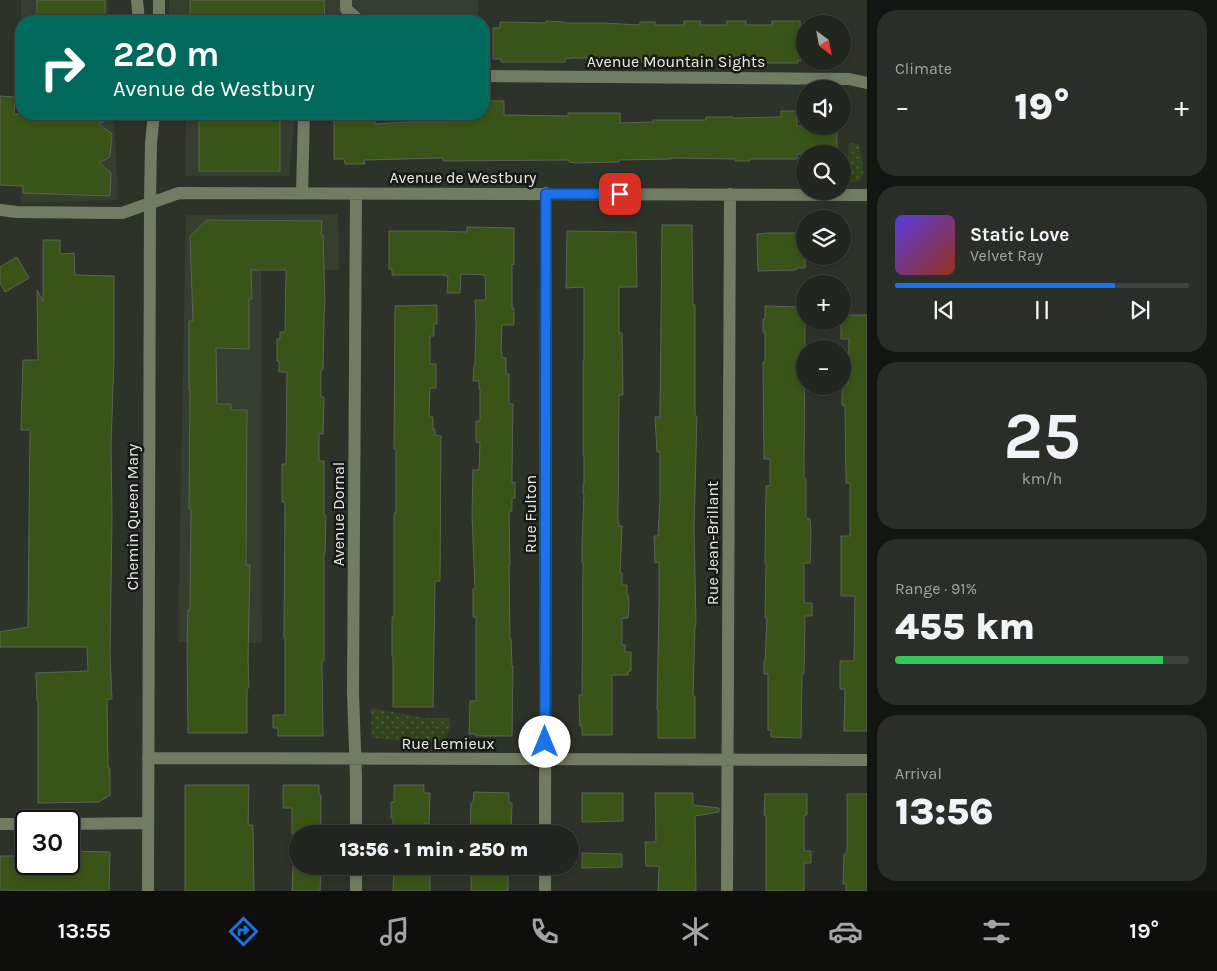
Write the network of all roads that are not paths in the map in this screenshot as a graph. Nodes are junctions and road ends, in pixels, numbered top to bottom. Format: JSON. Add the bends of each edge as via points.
{"nodes":[{"id":1,"x":137,"y":0,"type":"edge"},
{"id":2,"x":159,"y":0,"type":"edge"},
{"id":3,"x":346,"y":0,"type":"edge"},
{"id":4,"x":138,"y":15,"type":"edge"},
{"id":5,"x":159,"y":15,"type":"edge"},
{"id":6,"x":353,"y":15,"type":"edge"},
{"id":7,"x":490,"y":76,"type":"edge"},
{"id":8,"x":867,"y":83,"type":"edge"},
{"id":9,"x":148,"y":120,"type":"edge"},
{"id":10,"x":153,"y":120,"type":"edge"},
{"id":11,"x":304,"y":120,"type":"edge"},
{"id":12,"x":151,"y":143,"type":"junction"},
{"id":13,"x":302,"y":193,"type":"junction"},
{"id":14,"x":356,"y":194,"type":"junction"},
{"id":15,"x":546,"y":194,"type":"junction"},
{"id":16,"x":730,"y":194,"type":"junction"},
{"id":17,"x":867,"y":195,"type":"edge"},
{"id":18,"x":150,"y":203,"type":"junction"},
{"id":19,"x":0,"y":210,"type":"edge"},
{"id":20,"x":148,"y":758,"type":"junction"},
{"id":21,"x":355,"y":759,"type":"junction"},
{"id":22,"x":545,"y":760,"type":"junction"},
{"id":23,"x":728,"y":760,"type":"junction"},
{"id":24,"x":867,"y":760,"type":"edge"},
{"id":25,"x":0,"y":824,"type":"edge"},
{"id":26,"x":15,"y":824,"type":"edge"},
{"id":27,"x":80,"y":824,"type":"edge"},
{"id":28,"x":148,"y":824,"type":"junction"},
{"id":29,"x":356,"y":825,"type":"edge"},
{"id":30,"x":545,"y":825,"type":"edge"},
{"id":31,"x":356,"y":875,"type":"edge"},
{"id":32,"x":545,"y":875,"type":"edge"},
{"id":33,"x":148,"y":891,"type":"edge"},
{"id":34,"x":356,"y":891,"type":"edge"},
{"id":35,"x":545,"y":891,"type":"edge"},
{"id":36,"x":727,"y":891,"type":"edge"}],
"edges":[{"from":1,"to":4,"type":"street"},
{"from":2,"to":5,"type":"street"},
{"from":3,"to":6,"type":"street","via":[[346,9]]},
{"from":7,"to":8,"type":"street","name":"Avenue Mountain Sights","via":[[849,79]]},
{"from":9,"to":12,"type":"street","name":"Chemin Queen Mary"},
{"from":10,"to":12,"type":"street","name":"Chemin Queen Mary"},
{"from":11,"to":13,"type":"street"},
{"from":12,"to":18,"type":"street","name":"Chemin Queen Mary"},
{"from":13,"to":14,"type":"street","name":"Avenue de Westbury"},
{"from":13,"to":18,"type":"street","name":"Avenue de Westbury","via":[[179,193]]},
{"from":14,"to":15,"type":"street","name":"Avenue de Westbury"},
{"from":14,"to":21,"type":"street","name":"Avenue Dornal"},
{"from":15,"to":16,"type":"street","name":"Avenue de Westbury"},
{"from":15,"to":22,"type":"street","name":"Rue Fulton"},
{"from":16,"to":17,"type":"street","name":"Avenue de Westbury"},
{"from":16,"to":23,"type":"street","name":"Rue Jean-Brillant"},
{"from":18,"to":19,"type":"street","name":"Avenue de Westbury","via":[[116,213]]},
{"from":18,"to":20,"type":"street","name":"Chemin Queen Mary"},
{"from":20,"to":21,"type":"street","name":"Rue Lemieux"},
{"from":20,"to":28,"type":"street","name":"Chemin Queen Mary"},
{"from":21,"to":22,"type":"street","name":"Rue Lemieux"},
{"from":21,"to":29,"type":"street","name":"Avenue Dornal"},
{"from":22,"to":23,"type":"street","name":"Rue Lemieux"},
{"from":22,"to":30,"type":"street","name":"Rue Fulton"},
{"from":23,"to":24,"type":"street","name":"Rue Lemieux"},
{"from":23,"to":36,"type":"street","name":"Rue Jean-Brillant"},
{"from":25,"to":26,"type":"street"},
{"from":27,"to":28,"type":"street"},
{"from":28,"to":33,"type":"street","name":"Chemin Queen Mary"},
{"from":31,"to":34,"type":"street"},
{"from":32,"to":35,"type":"street"}]}
